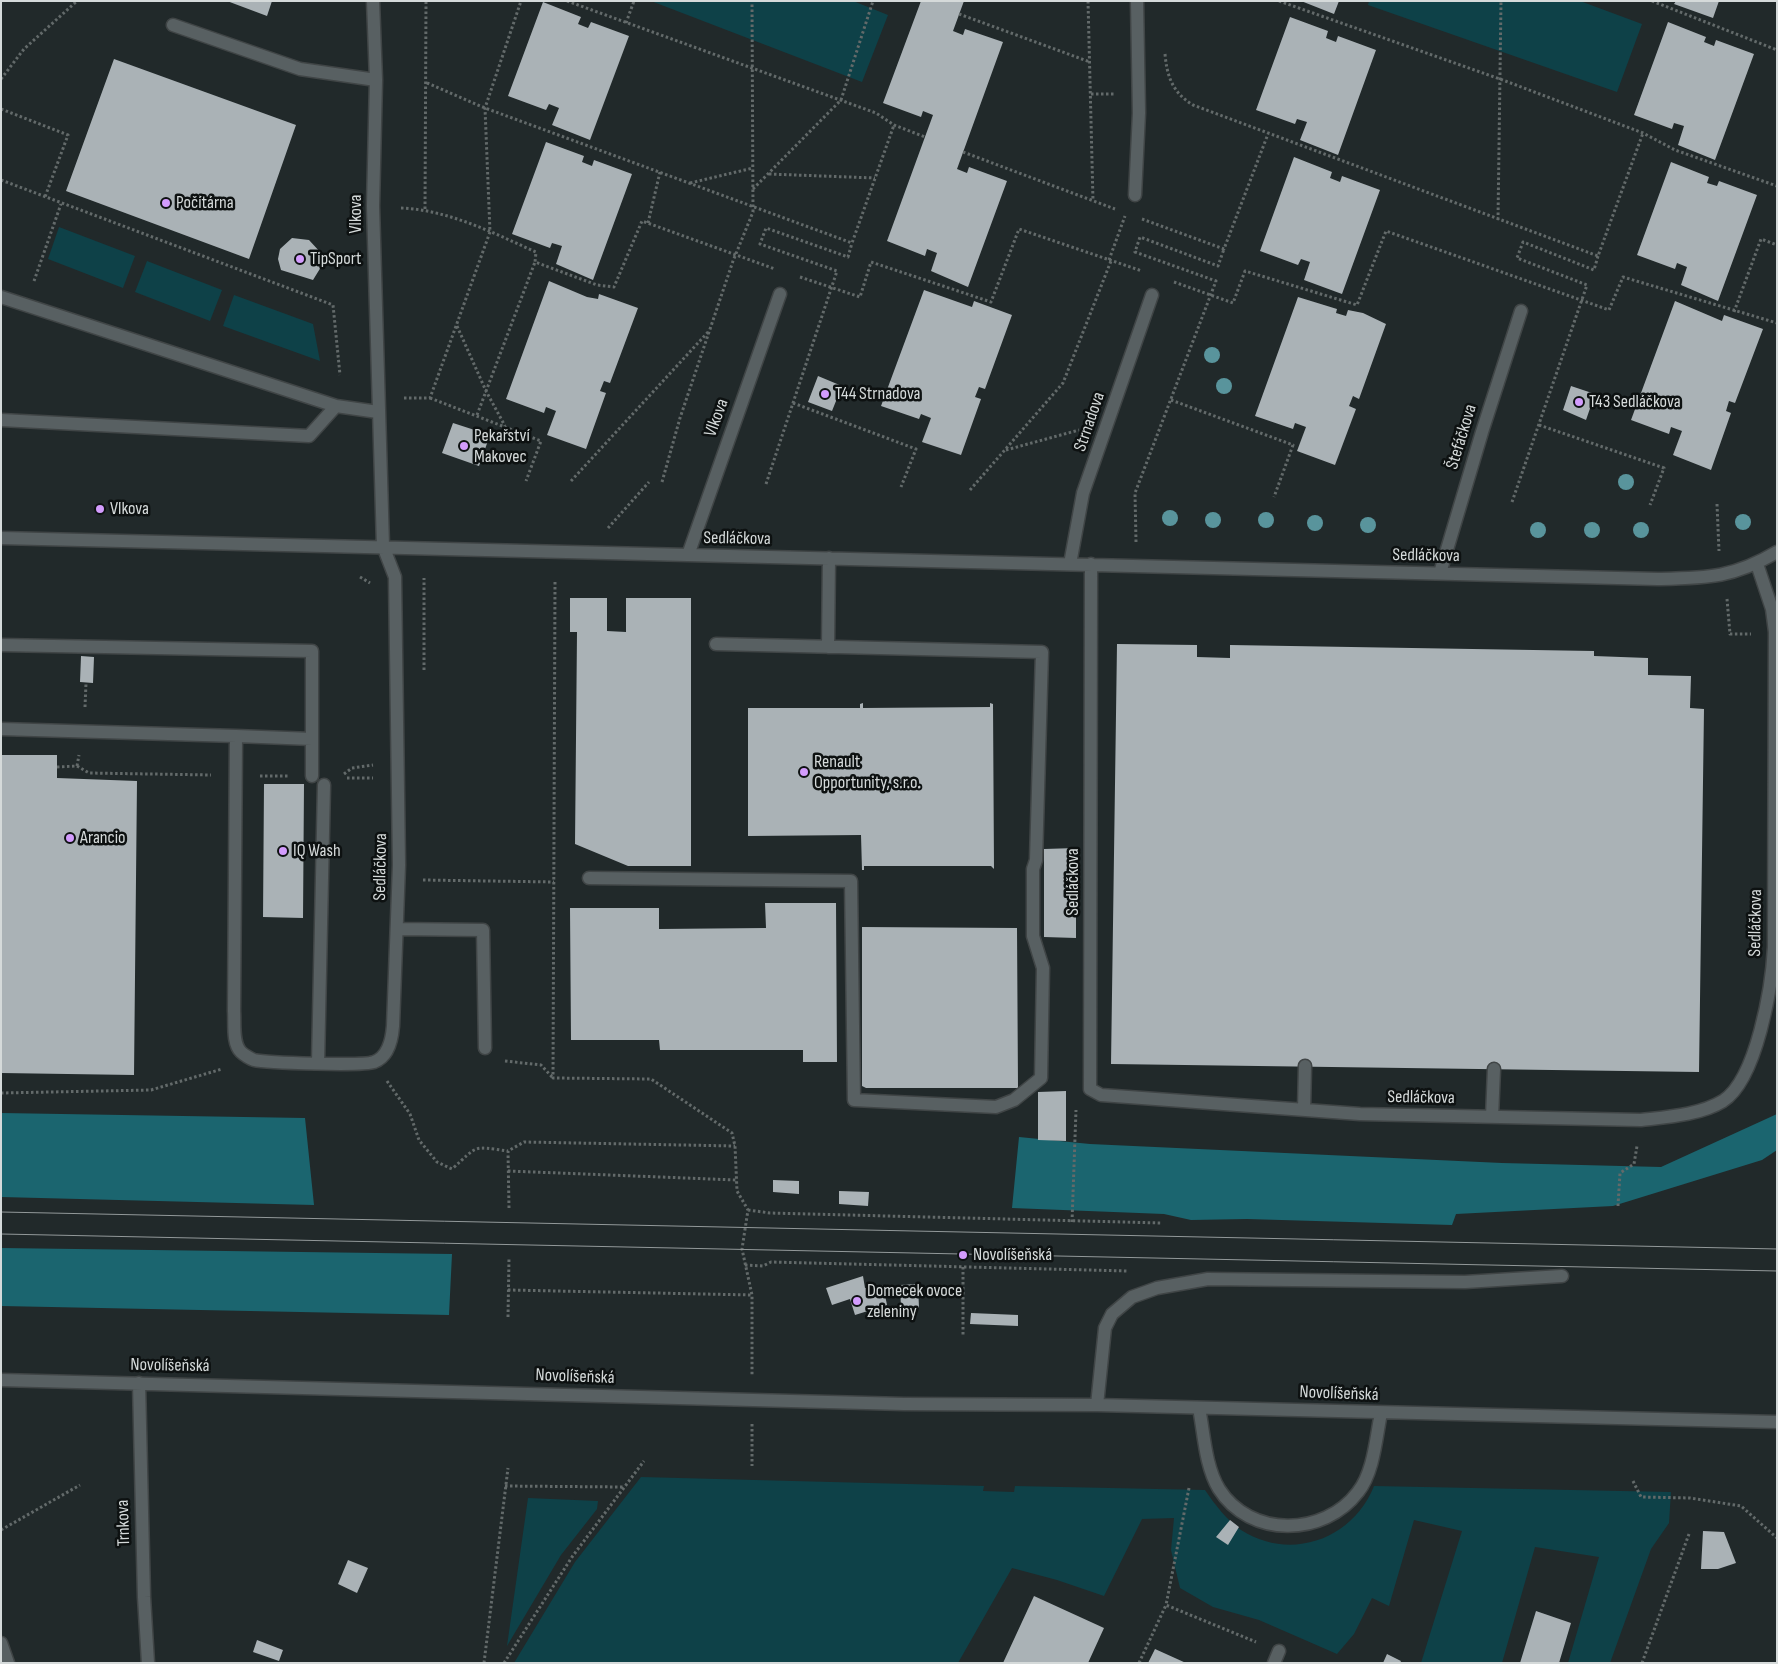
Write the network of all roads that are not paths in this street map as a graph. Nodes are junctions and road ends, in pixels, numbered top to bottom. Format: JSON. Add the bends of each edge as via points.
{"nodes":[{"id":1,"x":373,"y":1,"type":"edge"},
{"id":2,"x":1137,"y":1,"type":"edge"},
{"id":3,"x":173,"y":25,"type":"dead end"},
{"id":4,"x":376,"y":80,"type":"junction"},
{"id":5,"x":1135,"y":195,"type":"dead end"},
{"id":6,"x":780,"y":294,"type":"dead end"},
{"id":7,"x":1152,"y":295,"type":"dead end"},
{"id":8,"x":1,"y":297,"type":"edge"},
{"id":9,"x":1521,"y":311,"type":"dead end"},
{"id":10,"x":336,"y":406,"type":"junction"},
{"id":11,"x":378,"y":412,"type":"junction"},
{"id":12,"x":1,"y":420,"type":"edge"},
{"id":13,"x":1,"y":538,"type":"edge"},
{"id":14,"x":383,"y":546,"type":"junction"},
{"id":15,"x":1777,"y":552,"type":"edge"},
{"id":16,"x":688,"y":555,"type":"junction"},
{"id":17,"x":829,"y":558,"type":"junction"},
{"id":18,"x":1070,"y":564,"type":"junction"},
{"id":19,"x":1091,"y":564,"type":"junction"},
{"id":20,"x":1757,"y":564,"type":"junction"},
{"id":21,"x":1440,"y":573,"type":"junction"},
{"id":22,"x":716,"y":644,"type":"dead end"},
{"id":23,"x":1,"y":645,"type":"edge"},
{"id":24,"x":828,"y":647,"type":"junction"},
{"id":25,"x":1775,"y":703,"type":"edge"},
{"id":26,"x":1,"y":729,"type":"edge"},
{"id":27,"x":236,"y":736,"type":"junction"},
{"id":28,"x":312,"y":739,"type":"junction"},
{"id":29,"x":312,"y":776,"type":"road end"},
{"id":30,"x":324,"y":785,"type":"dead end"},
{"id":31,"x":589,"y":878,"type":"dead end"},
{"id":32,"x":397,"y":929,"type":"junction"},
{"id":33,"x":485,"y":1048,"type":"road end"},
{"id":34,"x":318,"y":1063,"type":"junction"},
{"id":35,"x":1305,"y":1066,"type":"dead end"},
{"id":36,"x":1494,"y":1069,"type":"dead end"},
{"id":37,"x":1304,"y":1110,"type":"junction"},
{"id":38,"x":1492,"y":1117,"type":"junction"},
{"id":39,"x":1562,"y":1276,"type":"dead end"},
{"id":40,"x":1,"y":1380,"type":"edge"},
{"id":41,"x":139,"y":1383,"type":"junction"},
{"id":42,"x":1096,"y":1405,"type":"junction"},
{"id":43,"x":1199,"y":1408,"type":"junction"},
{"id":44,"x":1381,"y":1413,"type":"junction"},
{"id":45,"x":1777,"y":1422,"type":"edge"},
{"id":46,"x":1,"y":1643,"type":"edge"},
{"id":47,"x":8,"y":1663,"type":"edge"},
{"id":48,"x":148,"y":1663,"type":"edge"}],
"edges":[{"from":1,"to":4,"type":"street","name":"Vlkova"},
{"from":2,"to":5,"type":"street","via":[[1139,113]]},
{"from":3,"to":4,"type":"street","via":[[300,69]]},
{"from":4,"to":11,"type":"street","name":"Vlkova","via":[[373,206]]},
{"from":6,"to":16,"type":"street","name":"Vlkova"},
{"from":7,"to":18,"type":"street","name":"Strnadova","via":[[1083,493]]},
{"from":8,"to":10,"type":"street"},
{"from":9,"to":21,"type":"street","name":"Štefáčkova"},
{"from":10,"to":11,"type":"street"},
{"from":10,"to":12,"type":"street","via":[[308,436]]},
{"from":11,"to":14,"type":"street","name":"Vlkova"},
{"from":13,"to":14,"type":"street","name":"Sedláčkova"},
{"from":14,"to":16,"type":"street","name":"Sedláčkova"},
{"from":14,"to":32,"type":"street","name":"Sedláčkova","via":[[395,577]]},
{"from":15,"to":20,"type":"street","name":"Sedláčkova"},
{"from":16,"to":17,"type":"street","name":"Sedláčkova"},
{"from":17,"to":18,"type":"street","name":"Sedláčkova"},
{"from":17,"to":24,"type":"street"},
{"from":18,"to":19,"type":"street","name":"Sedláčkova"},
{"from":19,"to":21,"type":"street","name":"Sedláčkova"},
{"from":19,"to":37,"type":"street","name":"Sedláčkova","via":[[1090,1089],[1101,1095]]},
{"from":20,"to":21,"type":"street","name":"Sedláčkova","via":[[1710,578]]},
{"from":20,"to":25,"type":"street","name":"Sedláčkova","via":[[1772,609],[1775,632]]},
{"from":22,"to":24,"type":"street"},
{"from":23,"to":28,"type":"street","via":[[312,651]]},
{"from":24,"to":31,"type":"street","via":[[1042,652],[1036,860],[1033,869],[1033,936],[1043,968],[1041,1078],[1014,1100],[996,1107],[854,1100],[851,881]]},
{"from":25,"to":38,"type":"street","name":"Sedláčkova","via":[[1772,972],[1752,1059],[1739,1084],[1724,1100],[1674,1116],[1641,1120]]},
{"from":26,"to":27,"type":"street"},
{"from":27,"to":28,"type":"street"},
{"from":27,"to":34,"type":"street","via":[[235,1036],[240,1052],[253,1060]]},
{"from":28,"to":29,"type":"street"},
{"from":30,"to":34,"type":"street"},
{"from":32,"to":33,"type":"street","via":[[483,930]]},
{"from":32,"to":34,"type":"street","name":"Sedláčkova","via":[[392,1037],[383,1056],[374,1062]]},
{"from":35,"to":37,"type":"street"},
{"from":36,"to":38,"type":"street"},
{"from":37,"to":38,"type":"street","name":"Sedláčkova"},
{"from":39,"to":42,"type":"street","via":[[1465,1282],[1208,1279],[1157,1288],[1132,1297],[1112,1314],[1105,1328]]},
{"from":40,"to":41,"type":"street","name":"Novolíšeňská"},
{"from":41,"to":42,"type":"street","name":"Novolíšeňská","via":[[904,1404]]},
{"from":41,"to":48,"type":"street","name":"Trnkova"},
{"from":42,"to":43,"type":"street","name":"Novolíšeňská"},
{"from":43,"to":44,"type":"street","name":"Novolíšeňská"},
{"from":43,"to":44,"type":"street","via":[[1212,1472],[1220,1489],[1242,1514],[1280,1526],[1301,1526],[1325,1520],[1359,1492],[1367,1475]]},
{"from":44,"to":45,"type":"street","name":"Novolíšeňská"},
{"from":46,"to":47,"type":"street"}]}
